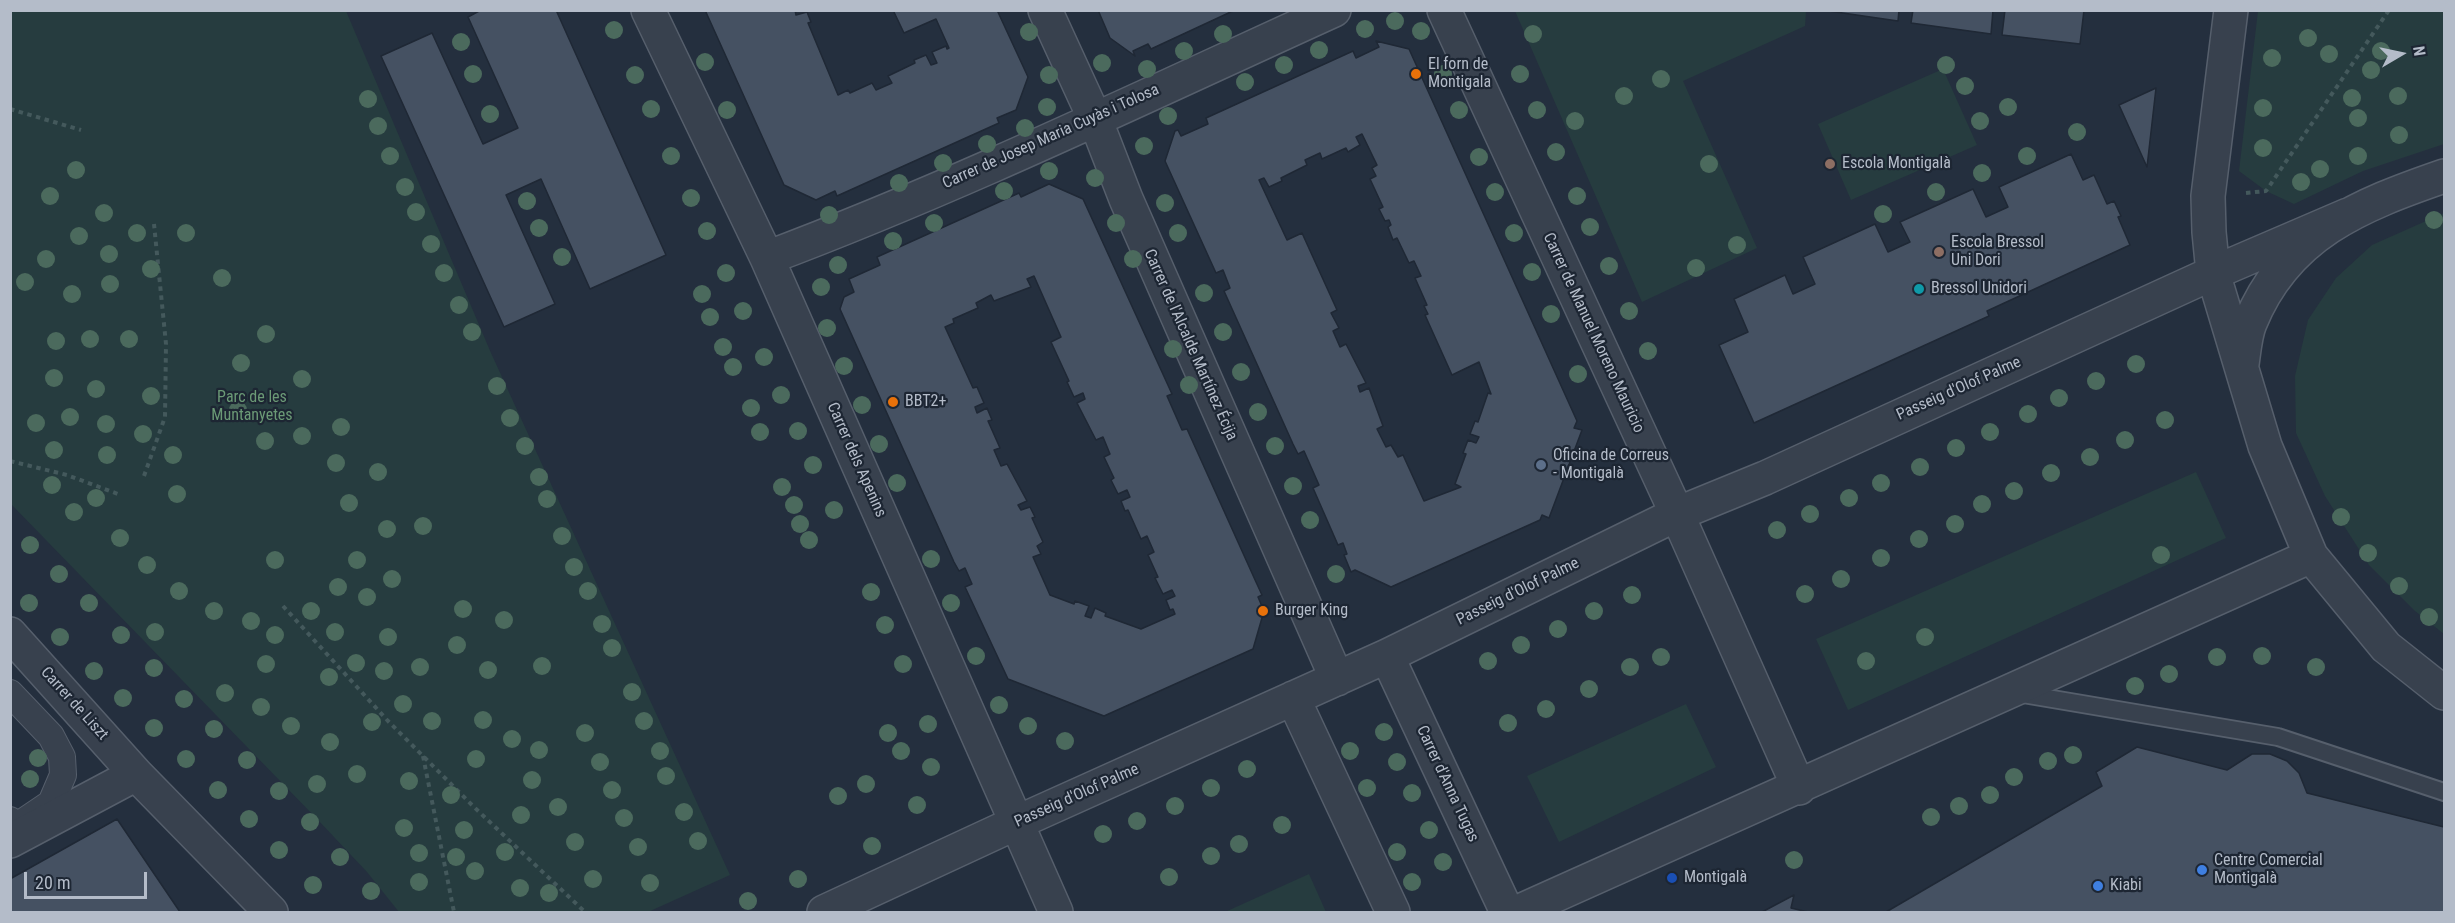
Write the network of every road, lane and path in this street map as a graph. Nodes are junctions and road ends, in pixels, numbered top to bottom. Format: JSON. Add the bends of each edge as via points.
{"nodes":[{"id":1,"x":648,"y":10,"type":"edge"},
{"id":2,"x":1045,"y":10,"type":"edge"},
{"id":3,"x":1334,"y":10,"type":"edge"},
{"id":4,"x":1444,"y":10,"type":"edge"},
{"id":5,"x":2231,"y":10,"type":"edge"},
{"id":6,"x":2389,"y":10,"type":"edge"},
{"id":7,"x":10,"y":109,"type":"edge"},
{"id":8,"x":1095,"y":119,"type":"junction"},
{"id":9,"x":81,"y":130,"type":"dead end"},
{"id":10,"x":2445,"y":176,"type":"edge"},
{"id":11,"x":2208,"y":196,"type":"junction"},
{"id":12,"x":2348,"y":214,"type":"junction"},
{"id":13,"x":154,"y":224,"type":"dead end"},
{"id":14,"x":767,"y":258,"type":"junction"},
{"id":15,"x":2212,"y":273,"type":"junction"},
{"id":16,"x":2241,"y":369,"type":"junction"},
{"id":17,"x":10,"y":461,"type":"edge"},
{"id":18,"x":144,"y":476,"type":"dead end"},
{"id":19,"x":118,"y":494,"type":"dead end"},
{"id":20,"x":1677,"y":514,"type":"junction"},
{"id":21,"x":2311,"y":556,"type":"junction"},
{"id":22,"x":283,"y":606,"type":"dead end"},
{"id":23,"x":10,"y":634,"type":"edge"},
{"id":24,"x":1387,"y":656,"type":"junction"},
{"id":25,"x":1337,"y":679,"type":"junction"},
{"id":26,"x":2010,"y":692,"type":"junction"},
{"id":27,"x":10,"y":693,"type":"edge"},
{"id":28,"x":2445,"y":693,"type":"edge"},
{"id":29,"x":1293,"y":698,"type":"junction"},
{"id":30,"x":422,"y":755,"type":"junction"},
{"id":31,"x":136,"y":774,"type":"junction"},
{"id":32,"x":1799,"y":788,"type":"junction"},
{"id":33,"x":2445,"y":792,"type":"edge"},
{"id":34,"x":10,"y":820,"type":"edge"},
{"id":35,"x":1016,"y":823,"type":"junction"},
{"id":36,"x":10,"y":841,"type":"edge"},
{"id":37,"x":271,"y":912,"type":"edge"},
{"id":38,"x":454,"y":912,"type":"edge"},
{"id":39,"x":585,"y":912,"type":"edge"},
{"id":40,"x":824,"y":912,"type":"edge"},
{"id":41,"x":1056,"y":912,"type":"edge"},
{"id":42,"x":1393,"y":912,"type":"edge"},
{"id":43,"x":1507,"y":912,"type":"edge"},
{"id":44,"x":1518,"y":912,"type":"edge"}],
"edges":[{"from":1,"to":14,"type":"street","name":"Carrer dels Apenins"},
{"from":2,"to":8,"type":"street","name":"Carrer de l'Alcalde Martínez Écija"},
{"from":3,"to":8,"type":"street","name":"Carrer de Josep Maria Cuyàs i Tolosa"},
{"from":4,"to":20,"type":"street","name":"Carrer de Manuel Moreno Mauricio"},
{"from":5,"to":11,"type":"street"},
{"from":6,"to":11,"type":"path","via":[[2266,191]]},
{"from":7,"to":9,"type":"path"},
{"from":8,"to":14,"type":"street","name":"Carrer de Josep Maria Cuyàs i Tolosa","via":[[846,228]]},
{"from":8,"to":25,"type":"street","name":"Carrer de l'Alcalde Martínez Écija","via":[[1131,210]]},
{"from":10,"to":12,"type":"street"},
{"from":11,"to":15,"type":"street"},
{"from":12,"to":15,"type":"street","name":"Passeig d'Olof Palme"},
{"from":12,"to":16,"type":"street","via":[[2316,234],[2279,270],[2249,324]]},
{"from":13,"to":18,"type":"path","via":[[166,344],[165,417]]},
{"from":14,"to":35,"type":"street","name":"Carrer dels Apenins"},
{"from":15,"to":16,"type":"street"},
{"from":15,"to":20,"type":"street","name":"Passeig d'Olof Palme","via":[[1765,478]]},
{"from":16,"to":21,"type":"street","via":[[2265,446]]},
{"from":17,"to":19,"type":"path"},
{"from":20,"to":24,"type":"street","name":"Passeig d'Olof Palme"},
{"from":20,"to":32,"type":"street","name":"Carrer de Manuel Moreno Mauricio"},
{"from":21,"to":26,"type":"street"},
{"from":21,"to":28,"type":"street","via":[[2386,648]]},
{"from":22,"to":30,"type":"path"},
{"from":23,"to":31,"type":"street","name":"Carrer de Liszt"},
{"from":24,"to":25,"type":"street","name":"Passeig d'Olof Palme"},
{"from":24,"to":43,"type":"street","name":"Carrer d'Anna Tugas"},
{"from":25,"to":29,"type":"street","name":"Passeig d'Olof Palme"},
{"from":26,"to":32,"type":"street"},
{"from":26,"to":33,"type":"lane","via":[[2278,738]]},
{"from":27,"to":34,"type":"street","via":[[51,736],[62,757],[63,775],[51,803],[14,828]]},
{"from":29,"to":35,"type":"street","name":"Passeig d'Olof Palme"},
{"from":29,"to":42,"type":"street"},
{"from":30,"to":38,"type":"path"},
{"from":30,"to":39,"type":"path"},
{"from":31,"to":36,"type":"street"},
{"from":31,"to":37,"type":"street","name":"Carrer de Liszt"},
{"from":32,"to":44,"type":"street"},
{"from":35,"to":40,"type":"street","name":"Passeig d'Olof Palme"},
{"from":35,"to":41,"type":"street","name":"Carrer dels Apenins"}]}
